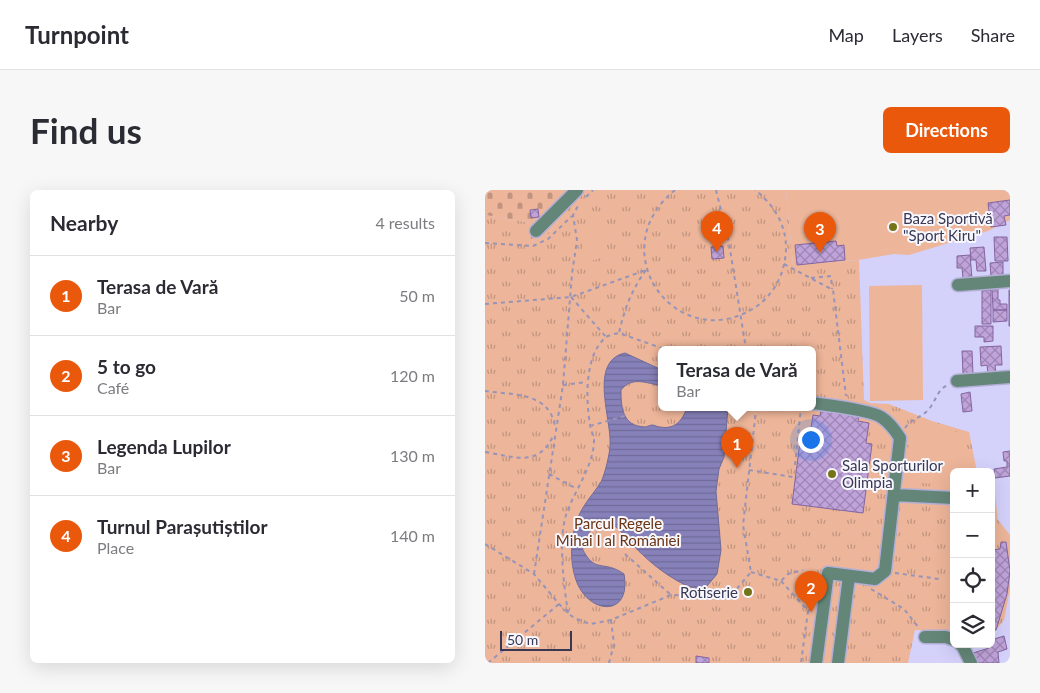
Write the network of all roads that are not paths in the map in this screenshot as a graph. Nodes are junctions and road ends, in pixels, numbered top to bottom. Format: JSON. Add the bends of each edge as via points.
{"nodes":[{"id":1,"x":577,"y":190,"type":"edge"},
{"id":2,"x":536,"y":231,"type":"dead end"},
{"id":3,"x":1010,"y":281,"type":"edge"},
{"id":4,"x":958,"y":284,"type":"dead end"},
{"id":5,"x":1010,"y":377,"type":"edge"},
{"id":6,"x":957,"y":381,"type":"road end"},
{"id":7,"x":816,"y":404,"type":"edge"},
{"id":8,"x":894,"y":495,"type":"junction"},
{"id":9,"x":950,"y":498,"type":"edge"},
{"id":10,"x":856,"y":577,"type":"junction"},
{"id":11,"x":925,"y":637,"type":"road end"},
{"id":12,"x":950,"y":638,"type":"edge"},
{"id":13,"x":964,"y":648,"type":"edge"},
{"id":14,"x":816,"y":663,"type":"edge"},
{"id":15,"x":838,"y":663,"type":"edge"},
{"id":16,"x":971,"y":663,"type":"edge"}],
"edges":[{"from":1,"to":2,"type":"street"},
{"from":3,"to":4,"type":"street"},
{"from":5,"to":6,"type":"street"},
{"from":7,"to":8,"type":"street","via":[[880,416],[894,429],[900,438]]},
{"from":8,"to":9,"type":"street"},
{"from":8,"to":10,"type":"street","via":[[885,571],[875,579]]},
{"from":10,"to":14,"type":"street","via":[[828,573]]},
{"from":10,"to":15,"type":"street"},
{"from":11,"to":12,"type":"street"},
{"from":13,"to":16,"type":"street"}]}
